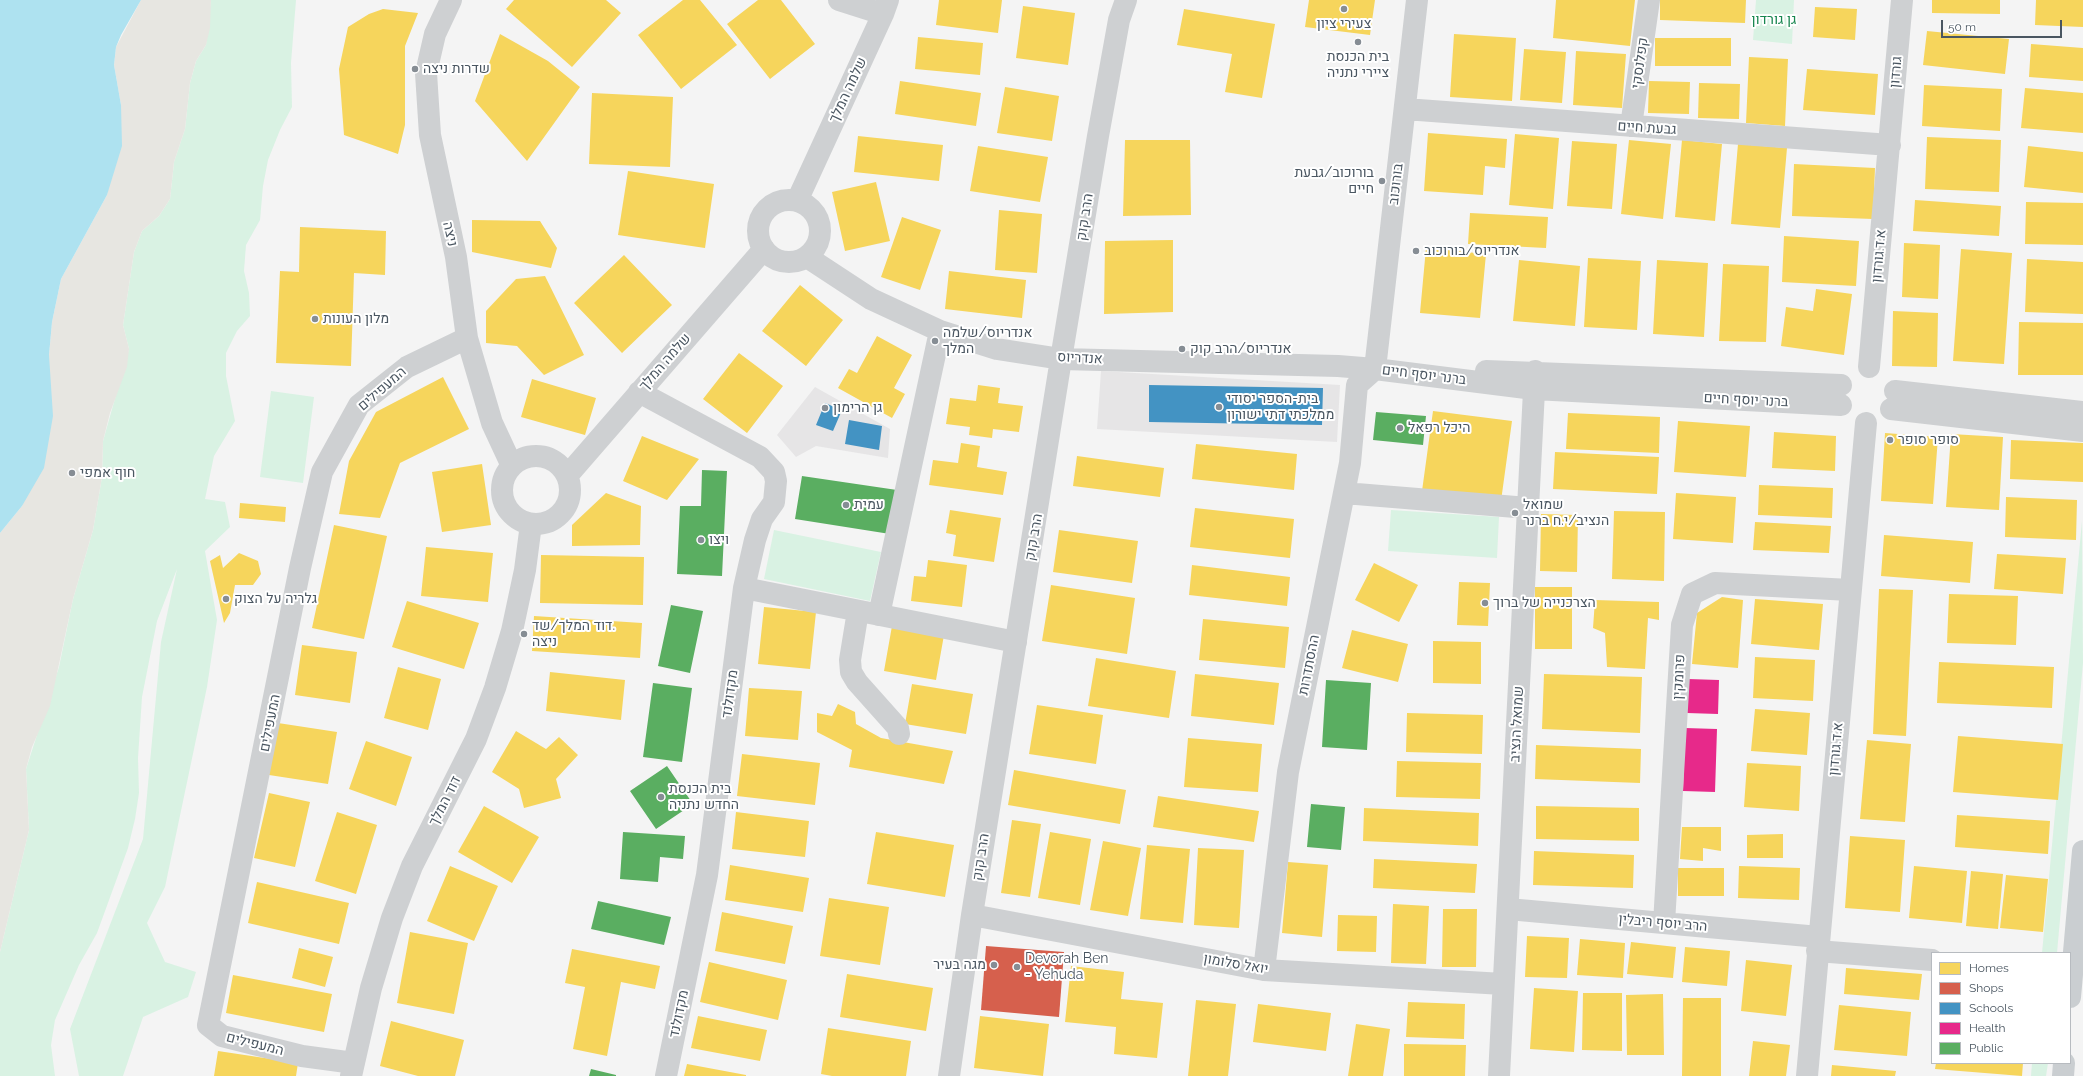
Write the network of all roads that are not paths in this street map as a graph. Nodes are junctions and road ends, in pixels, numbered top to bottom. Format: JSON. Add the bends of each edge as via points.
{"nodes":[{"id":1,"x":451,"y":0,"type":"edge"},
{"id":2,"x":839,"y":0,"type":"edge"},
{"id":3,"x":1126,"y":0,"type":"edge"},
{"id":4,"x":1417,"y":0,"type":"edge"},
{"id":5,"x":1649,"y":0,"type":"edge"},
{"id":6,"x":1902,"y":0,"type":"edge"},
{"id":7,"x":885,"y":7,"type":"edge"},
{"id":8,"x":1405,"y":110,"type":"junction"},
{"id":9,"x":1631,"y":126,"type":"junction"},
{"id":10,"x":1890,"y":145,"type":"junction"},
{"id":11,"x":797,"y":201,"type":"junction"},
{"id":12,"x":764,"y":249,"type":"junction"},
{"id":13,"x":808,"y":257,"type":"junction"},
{"id":14,"x":1380,"y":326,"type":"junction"},
{"id":15,"x":940,"y":331,"type":"junction"},
{"id":16,"x":467,"y":338,"type":"junction"},
{"id":17,"x":1061,"y":359,"type":"junction"},
{"id":18,"x":1338,"y":366,"type":"junction"},
{"id":19,"x":1869,"y":367,"type":"junction"},
{"id":20,"x":1375,"y":369,"type":"junction"},
{"id":21,"x":1534,"y":380,"type":"junction"},
{"id":22,"x":639,"y":392,"type":"junction"},
{"id":23,"x":1841,"y":395,"type":"junction"},
{"id":24,"x":1893,"y":400,"type":"junction"},
{"id":25,"x":2083,"y":412,"type":"edge"},
{"id":26,"x":1866,"y":423,"type":"junction"},
{"id":27,"x":2083,"y":431,"type":"edge"},
{"id":28,"x":512,"y":466,"type":"junction"},
{"id":29,"x":567,"y":476,"type":"junction"},
{"id":30,"x":1344,"y":494,"type":"junction"},
{"id":31,"x":1528,"y":508,"type":"junction"},
{"id":32,"x":531,"y":524,"type":"junction"},
{"id":33,"x":744,"y":588,"type":"junction"},
{"id":34,"x":1850,"y":590,"type":"junction"},
{"id":35,"x":858,"y":611,"type":"junction"},
{"id":36,"x":879,"y":615,"type":"junction"},
{"id":37,"x":1016,"y":642,"type":"junction"},
{"id":38,"x":899,"y":734,"type":"dead end"},
{"id":39,"x":2083,"y":851,"type":"edge"},
{"id":40,"x":1508,"y":909,"type":"junction"},
{"id":41,"x":972,"y":915,"type":"junction"},
{"id":42,"x":1664,"y":924,"type":"junction"},
{"id":43,"x":1818,"y":944,"type":"junction"},
{"id":44,"x":1931,"y":960,"type":"edge"},
{"id":45,"x":1264,"y":970,"type":"junction"},
{"id":46,"x":2075,"y":972,"type":"edge"},
{"id":47,"x":1503,"y":984,"type":"junction"},
{"id":48,"x":2071,"y":991,"type":"edge"},
{"id":49,"x":2064,"y":1064,"type":"edge"},
{"id":50,"x":353,"y":1070,"type":"edge"},
{"id":51,"x":666,"y":1076,"type":"edge"},
{"id":52,"x":949,"y":1076,"type":"edge"},
{"id":53,"x":1499,"y":1076,"type":"edge"},
{"id":54,"x":1807,"y":1076,"type":"edge"},
{"id":55,"x":2063,"y":1076,"type":"edge"}],
"edges":[{"from":1,"to":16,"type":"street","name":"ניצה","via":[[435,34],[426,73],[430,135],[456,257]]},
{"from":2,"to":7,"type":"street"},
{"from":3,"to":17,"type":"street","name":"הרב קוק","via":[[1119,20]]},
{"from":4,"to":8,"type":"street","name":"בורוכוב"},
{"from":5,"to":9,"type":"street","name":"קפלנסקי"},
{"from":6,"to":10,"type":"street","name":"גורדון"},
{"from":7,"to":11,"type":"street","name":"שלמה המלך"},
{"from":8,"to":9,"type":"street","name":"גבעת חיים"},
{"from":8,"to":14,"type":"street","name":"בורוכוב"},
{"from":9,"to":10,"type":"street","name":"גבעת חיים"},
{"from":10,"to":19,"type":"street","name":"א.ד.גורדון"},
{"from":11,"to":12,"type":"street","via":[[786,200],[776,203],[762,216],[758,227]]},
{"from":11,"to":13,"type":"street","via":[[809,207],[819,222],[820,239]]},
{"from":12,"to":13,"type":"street","via":[[771,257],[781,262],[800,261]]},
{"from":12,"to":22,"type":"street","name":"שלמה המלך"},
{"from":13,"to":15,"type":"street","name":"אנדריוס","via":[[871,298]]},
{"from":14,"to":18,"type":"street","via":[[1368,345]]},
{"from":14,"to":20,"type":"street","name":"בורוכוב"},
{"from":15,"to":17,"type":"street","name":"אנדריוס","via":[[997,349]]},
{"from":15,"to":36,"type":"street"},
{"from":16,"to":28,"type":"street","name":"ניצה","via":[[492,423]]},
{"from":16,"to":50,"type":"street","name":"המעפילים","via":[[407,367],[359,405],[322,472],[300,568],[208,1025],[222,1036]]},
{"from":17,"to":18,"type":"street","name":"אנדריוס"},
{"from":17,"to":37,"type":"street","name":"הרב קוק"},
{"from":18,"to":20,"type":"street","name":"אנדריוס"},
{"from":19,"to":23,"type":"street","via":[[1852,372]]},
{"from":19,"to":24,"type":"street","via":[[1886,374],[1892,382]]},
{"from":20,"to":21,"type":"street","name":"ברנר יוסף חיים"},
{"from":20,"to":30,"type":"street","name":"ההסתדרות","via":[[1357,385],[1350,463]]},
{"from":21,"to":23,"type":"street","name":"ברנר יוסף חיים"},
{"from":21,"to":31,"type":"street","name":"שמואל הנציב"},
{"from":22,"to":29,"type":"street","name":"שלמה המלך"},
{"from":22,"to":33,"type":"street","name":"מקדולנד","via":[[760,457],[774,472],[774,502],[762,519]]},
{"from":23,"to":26,"type":"street","via":[[1851,418]]},
{"from":24,"to":25,"type":"street"},
{"from":24,"to":26,"type":"street","via":[[1880,420]]},
{"from":24,"to":27,"type":"street"},
{"from":26,"to":34,"type":"street","name":"א.ד.גורדון"},
{"from":28,"to":29,"type":"street","via":[[531,457],[542,457],[561,467]]},
{"from":28,"to":32,"type":"street","via":[[505,475],[502,497],[513,517]]},
{"from":29,"to":32,"type":"street","via":[[569,492],[564,509],[556,518],[546,523]]},
{"from":30,"to":31,"type":"street"},
{"from":30,"to":45,"type":"street","name":"ההסתדרות","via":[[1288,772]]},
{"from":31,"to":40,"type":"street","name":"שמואל הנציב"},
{"from":32,"to":50,"type":"street","name":"דוד המלך","via":[[525,570],[512,631],[495,688],[476,739],[412,866],[392,918],[371,988]]},
{"from":33,"to":35,"type":"street"},
{"from":33,"to":51,"type":"street","name":"מקדולנד","via":[[707,875]]},
{"from":34,"to":42,"type":"street","name":"פרומקין","via":[[1715,583],[1692,594],[1682,625]]},
{"from":34,"to":43,"type":"street","name":"א.ד.גורדון"},
{"from":35,"to":36,"type":"street"},
{"from":35,"to":38,"type":"street","via":[[850,660],[851,672],[898,728]]},
{"from":36,"to":37,"type":"street"},
{"from":37,"to":41,"type":"street","name":"הרב קוק"},
{"from":39,"to":46,"type":"main road"},
{"from":40,"to":42,"type":"street","name":"הרב יוסף ריבלין"},
{"from":40,"to":47,"type":"street","name":"שמואל הנציב"},
{"from":41,"to":45,"type":"street","name":"יואל סלומון"},
{"from":41,"to":52,"type":"street","name":"הרב קוק"},
{"from":42,"to":43,"type":"street","name":"הרב יוסף ריבלין"},
{"from":43,"to":44,"type":"street","name":"הרב יוסף ריבלין"},
{"from":43,"to":54,"type":"street","name":"א.ד.גורדון"},
{"from":45,"to":47,"type":"street","name":"יואל סלומון"},
{"from":46,"to":48,"type":"main road"},
{"from":47,"to":53,"type":"street","name":"שמואל הנציב"},
{"from":49,"to":55,"type":"main road"}]}
